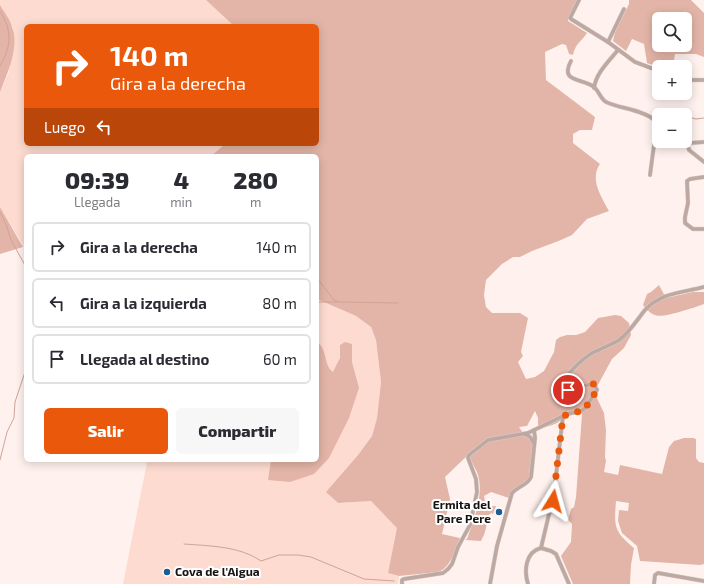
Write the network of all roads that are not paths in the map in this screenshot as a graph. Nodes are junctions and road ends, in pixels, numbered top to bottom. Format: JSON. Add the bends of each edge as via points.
{"nodes":[{"id":1,"x":579,"y":0,"type":"edge"},
{"id":2,"x":624,"y":9,"type":"dead end"},
{"id":3,"x":608,"y":42,"type":"junction"},
{"id":4,"x":618,"y":50,"type":"junction"},
{"id":5,"x":571,"y":61,"type":"dead end"},
{"id":6,"x":652,"y":68,"type":"edge"},
{"id":7,"x":692,"y":80,"type":"edge"},
{"id":8,"x":704,"y":80,"type":"edge"},
{"id":9,"x":594,"y":88,"type":"junction"},
{"id":10,"x":704,"y":142,"type":"edge"},
{"id":11,"x":704,"y":161,"type":"edge"},
{"id":12,"x":650,"y":175,"type":"dead end"},
{"id":13,"x":704,"y":177,"type":"edge"},
{"id":14,"x":704,"y":229,"type":"edge"},
{"id":15,"x":704,"y":288,"type":"edge"},
{"id":16,"x":563,"y":416,"type":"junction"},
{"id":17,"x":534,"y":430,"type":"junction"},
{"id":18,"x":525,"y":434,"type":"junction"},
{"id":19,"x":535,"y":444,"type":"junction"},
{"id":20,"x":541,"y":548,"type":"junction"},
{"id":21,"x":704,"y":581,"type":"edge"},
{"id":22,"x":402,"y":584,"type":"edge"},
{"id":23,"x":490,"y":584,"type":"edge"},
{"id":24,"x":528,"y":584,"type":"edge"},
{"id":25,"x":569,"y":584,"type":"edge"},
{"id":26,"x":654,"y":584,"type":"edge"}],
"edges":[{"from":1,"to":3,"type":"street","via":[[571,20]]},
{"from":2,"to":3,"type":"street"},
{"from":3,"to":4,"type":"street"},
{"from":4,"to":6,"type":"street","via":[[635,62]]},
{"from":4,"to":9,"type":"street","via":[[605,65]]},
{"from":5,"to":9,"type":"street","via":[[567,68],[569,75]]},
{"from":7,"to":8,"type":"street"},
{"from":9,"to":12,"type":"street","via":[[607,102],[644,114],[654,120],[656,130]]},
{"from":10,"to":11,"type":"street","via":[[690,143],[688,146]]},
{"from":13,"to":14,"type":"street","via":[[687,181],[688,203],[684,219],[686,225],[691,228]]},
{"from":15,"to":16,"type":"street","via":[[663,297],[648,307],[619,340],[585,358],[566,376],[563,384],[565,388],[573,390],[594,384],[597,390],[584,410]]},
{"from":16,"to":17,"type":"street"},
{"from":16,"to":20,"type":"street","via":[[554,493]]},
{"from":17,"to":18,"type":"street"},
{"from":17,"to":19,"type":"street"},
{"from":18,"to":19,"type":"street"},
{"from":18,"to":22,"type":"street","via":[[488,440],[469,455],[477,492],[470,525],[452,564],[443,573],[404,578]]},
{"from":19,"to":23,"type":"street","via":[[532,477],[512,493],[497,546]]},
{"from":20,"to":24,"type":"street","via":[[532,553],[527,561],[525,572]]},
{"from":20,"to":25,"type":"street","via":[[556,554]]},
{"from":21,"to":26,"type":"street","via":[[658,573],[655,575]]}]}
